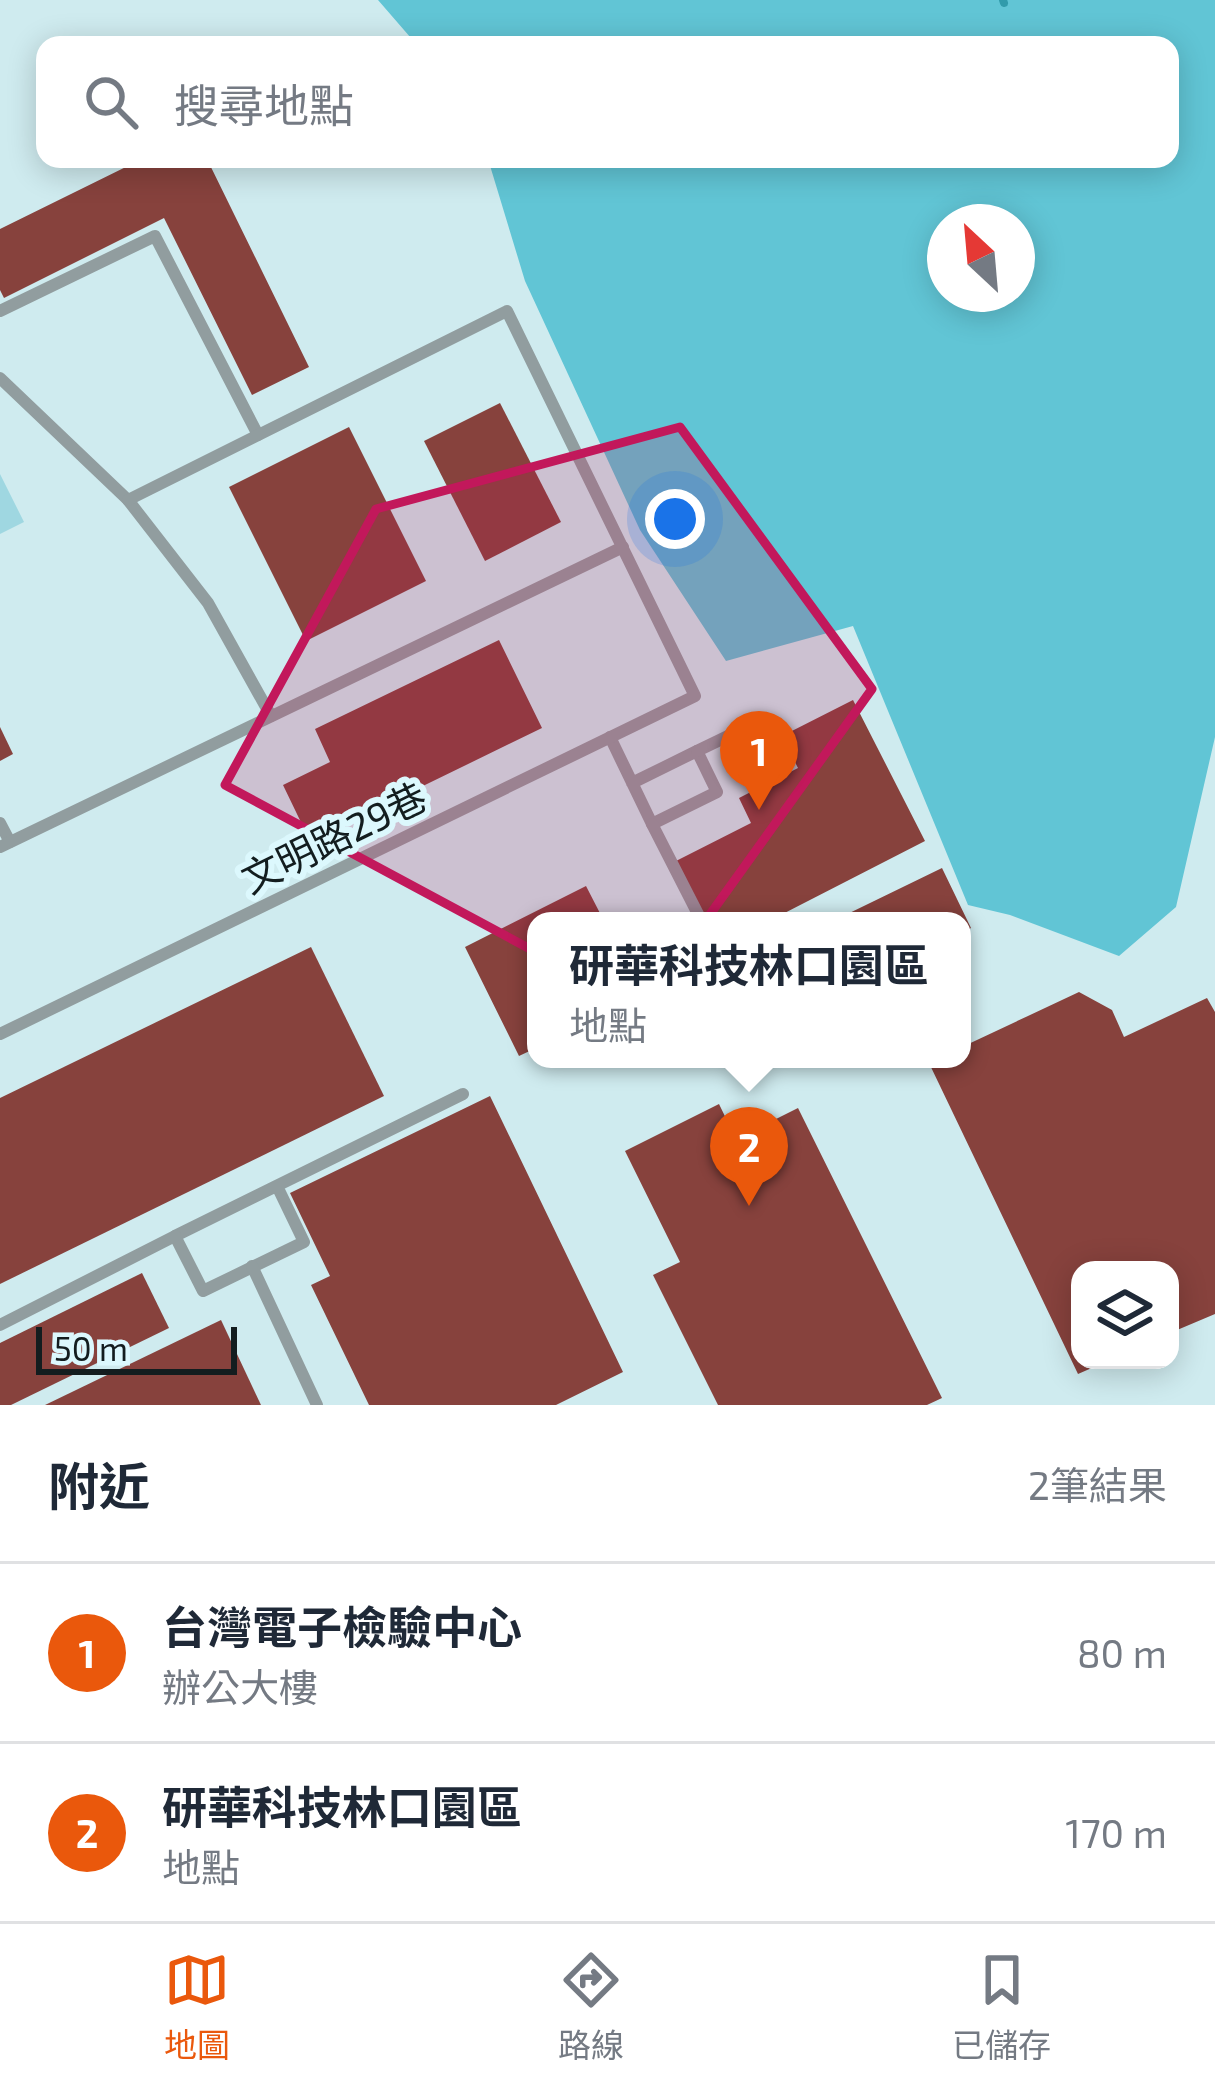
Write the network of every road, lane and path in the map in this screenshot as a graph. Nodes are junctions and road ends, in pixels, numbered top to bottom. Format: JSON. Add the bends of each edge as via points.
{"nodes":[{"id":1,"x":0,"y":311,"type":"edge"},
{"id":2,"x":0,"y":378,"type":"edge"},
{"id":3,"x":258,"y":435,"type":"junction"},
{"id":4,"x":128,"y":500,"type":"junction"},
{"id":5,"x":623,"y":547,"type":"junction"},
{"id":6,"x":272,"y":716,"type":"junction"},
{"id":7,"x":752,"y":724,"type":"dead end"},
{"id":8,"x":610,"y":737,"type":"junction"},
{"id":9,"x":697,"y":751,"type":"junction"},
{"id":10,"x":632,"y":783,"type":"junction"},
{"id":11,"x":0,"y":823,"type":"edge"},
{"id":12,"x":652,"y":824,"type":"junction"},
{"id":13,"x":5,"y":845,"type":"edge"},
{"id":14,"x":697,"y":912,"type":"edge"},
{"id":15,"x":0,"y":1034,"type":"edge"},
{"id":16,"x":464,"y":1094,"type":"dead end"},
{"id":17,"x":277,"y":1186,"type":"junction"},
{"id":18,"x":176,"y":1236,"type":"junction"},
{"id":19,"x":252,"y":1266,"type":"junction"},
{"id":20,"x":0,"y":1325,"type":"edge"},
{"id":21,"x":317,"y":1405,"type":"edge"}],
"edges":[{"from":1,"to":3,"type":"lane","via":[[155,236]]},
{"from":2,"to":4,"type":"lane"},
{"from":3,"to":4,"type":"lane"},
{"from":3,"to":5,"type":"lane","via":[[506,311]]},
{"from":4,"to":6,"type":"lane","via":[[208,603]]},
{"from":5,"to":6,"type":"lane"},
{"from":5,"to":8,"type":"lane","name":"文明路29巷","via":[[695,696]]},
{"from":6,"to":13,"type":"lane"},
{"from":7,"to":9,"type":"lane"},
{"from":8,"to":10,"type":"lane"},
{"from":8,"to":15,"type":"lane","name":"文明路29巷"},
{"from":9,"to":10,"type":"lane"},
{"from":9,"to":12,"type":"lane","via":[[717,792]]},
{"from":10,"to":12,"type":"lane"},
{"from":11,"to":13,"type":"lane"},
{"from":12,"to":14,"type":"lane"},
{"from":16,"to":17,"type":"lane"},
{"from":17,"to":18,"type":"lane"},
{"from":17,"to":19,"type":"lane","via":[[304,1242]]},
{"from":18,"to":19,"type":"lane","via":[[203,1292]]},
{"from":18,"to":20,"type":"lane"},
{"from":19,"to":21,"type":"lane"}]}
